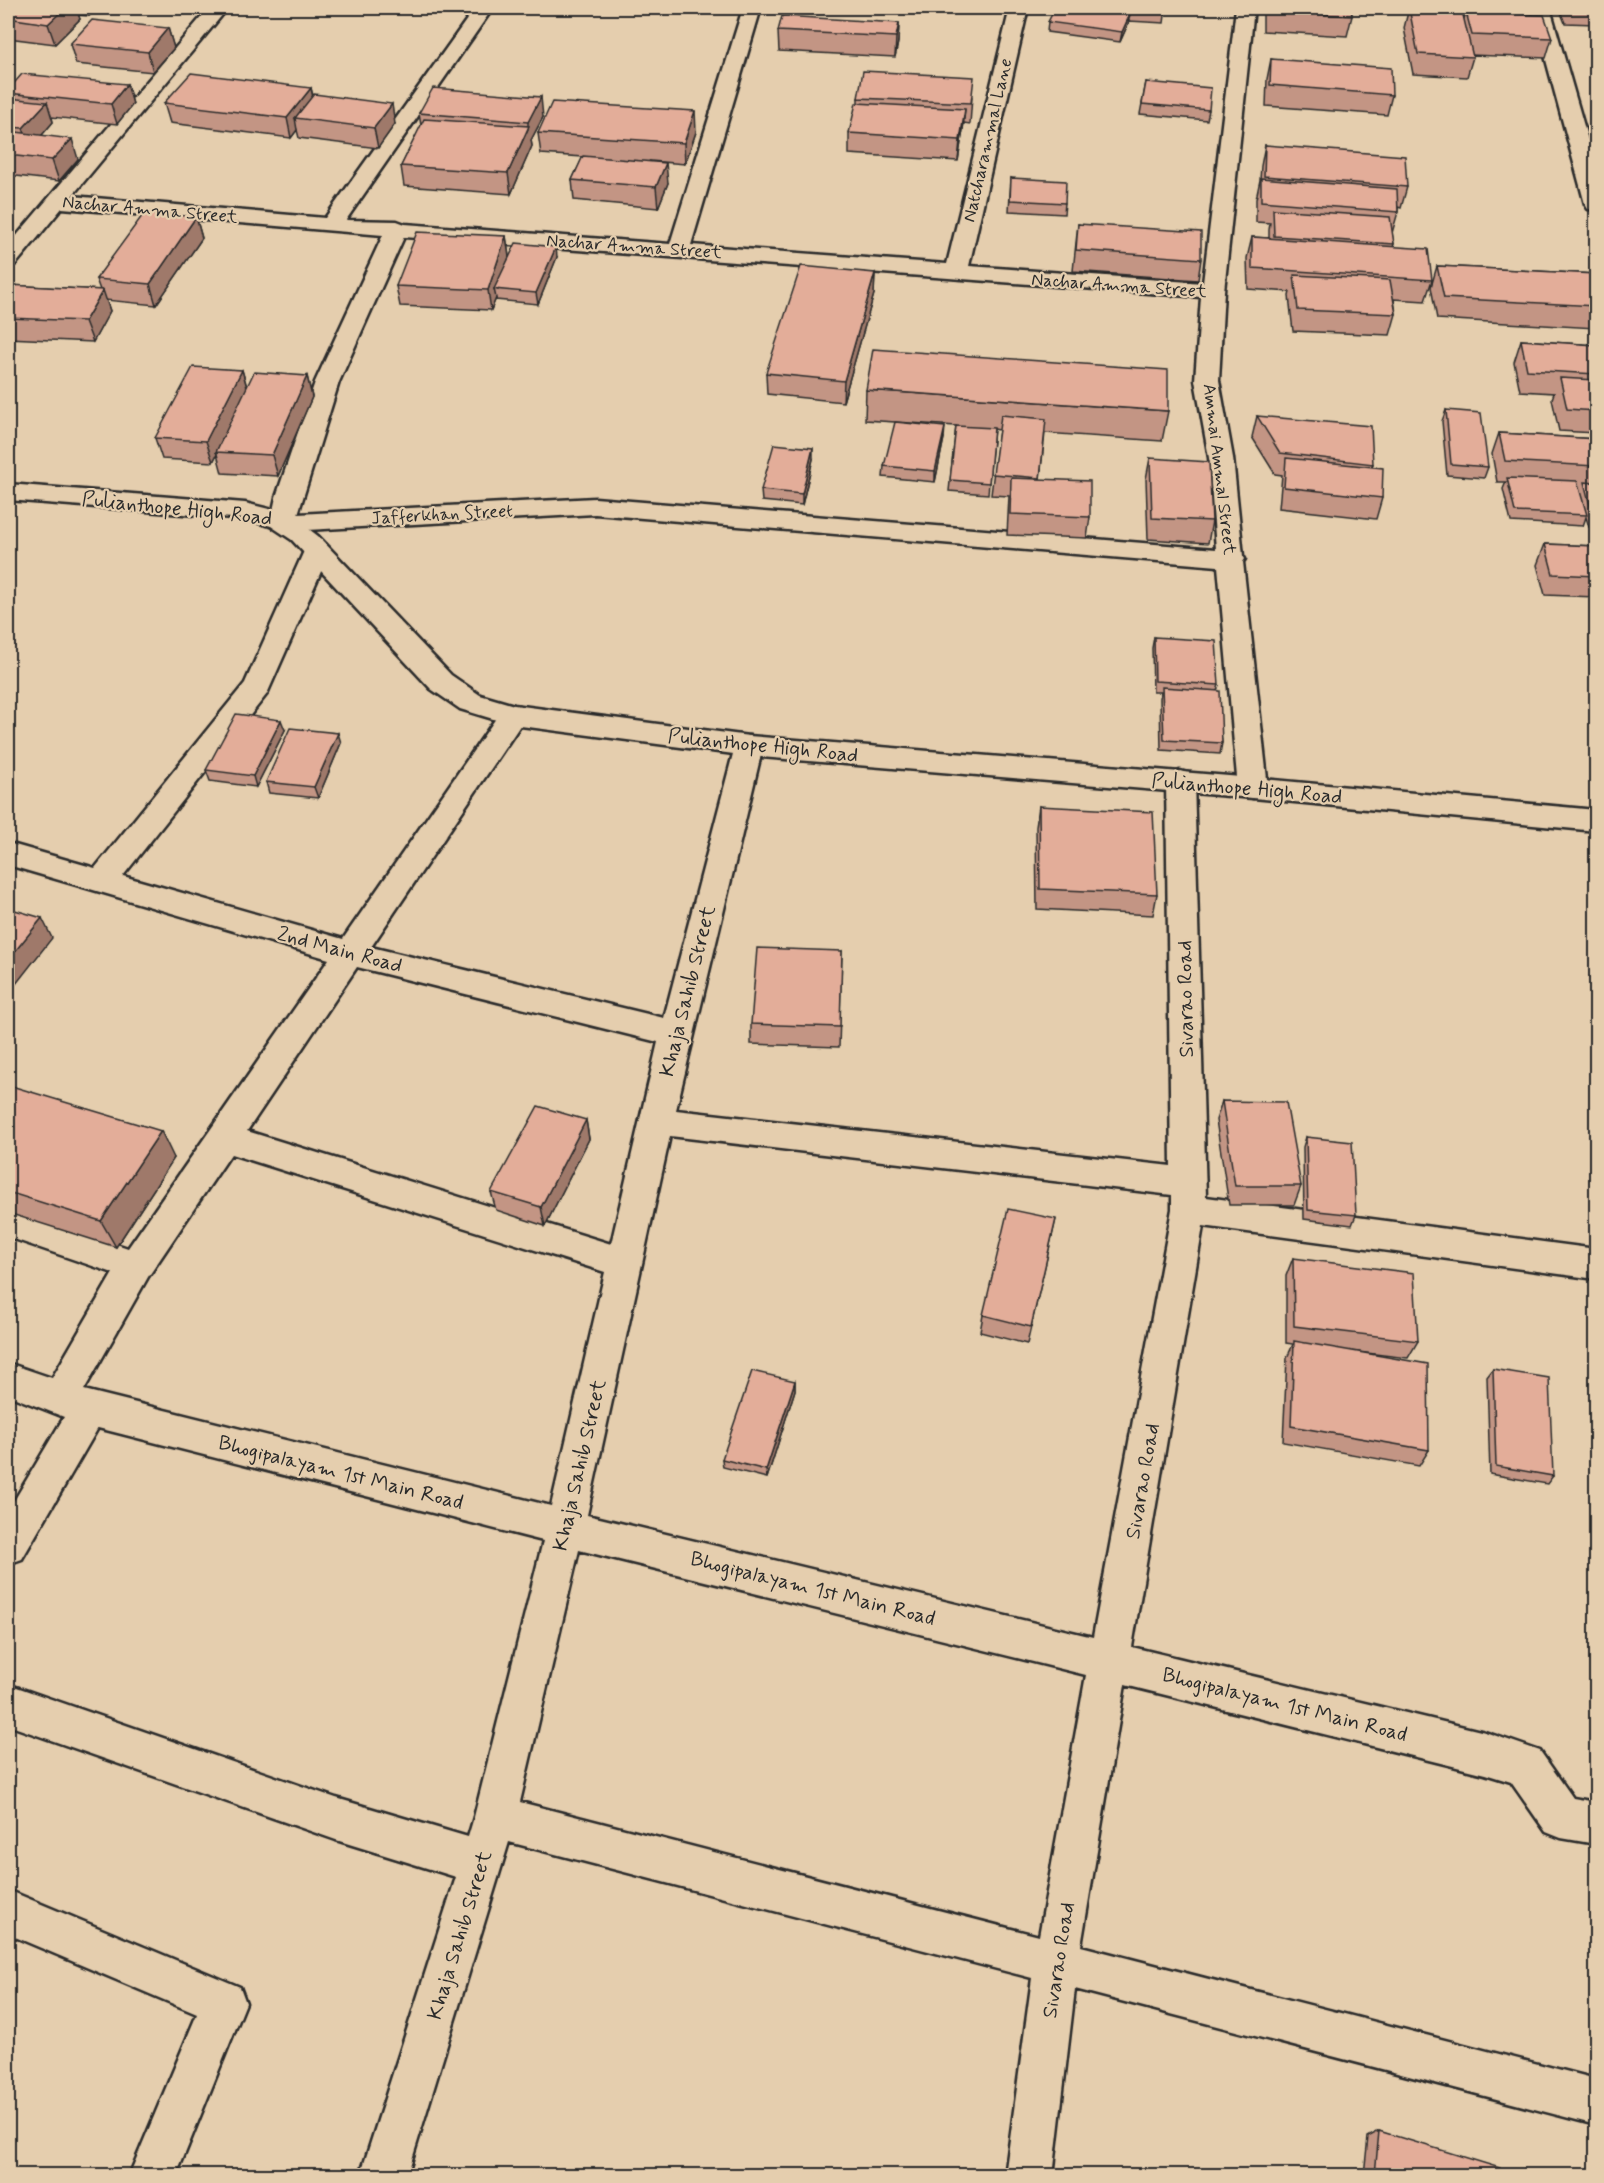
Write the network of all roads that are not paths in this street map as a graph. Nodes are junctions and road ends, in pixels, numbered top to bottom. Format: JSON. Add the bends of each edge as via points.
{"nodes":[{"id":1,"x":219,"y":8,"type":"edge"},
{"id":2,"x":484,"y":8,"type":"edge"},
{"id":3,"x":752,"y":8,"type":"edge"},
{"id":4,"x":1019,"y":8,"type":"edge"},
{"id":5,"x":1245,"y":8,"type":"edge"},
{"id":6,"x":1541,"y":8,"type":"edge"},
{"id":7,"x":55,"y":201,"type":"junction"},
{"id":8,"x":1596,"y":204,"type":"edge"},
{"id":9,"x":331,"y":225,"type":"junction"},
{"id":10,"x":397,"y":228,"type":"junction"},
{"id":11,"x":679,"y":249,"type":"junction"},
{"id":12,"x":8,"y":259,"type":"edge"},
{"id":13,"x":956,"y":273,"type":"junction"},
{"id":14,"x":1213,"y":291,"type":"junction"},
{"id":15,"x":8,"y":492,"type":"edge"},
{"id":16,"x":289,"y":523,"type":"junction"},
{"id":17,"x":317,"y":551,"type":"junction"},
{"id":18,"x":1232,"y":559,"type":"junction"},
{"id":19,"x":513,"y":715,"type":"junction"},
{"id":20,"x":749,"y":747,"type":"junction"},
{"id":21,"x":1180,"y":781,"type":"junction"},
{"id":22,"x":1253,"y":788,"type":"junction"},
{"id":23,"x":1596,"y":820,"type":"edge"},
{"id":24,"x":8,"y":854,"type":"edge"},
{"id":25,"x":102,"y":881,"type":"junction"},
{"id":26,"x":349,"y":953,"type":"junction"},
{"id":27,"x":676,"y":1034,"type":"junction"},
{"id":28,"x":656,"y":1121,"type":"junction"},
{"id":29,"x":224,"y":1138,"type":"junction"},
{"id":30,"x":1190,"y":1196,"type":"junction"},
{"id":31,"x":8,"y":1222,"type":"edge"},
{"id":32,"x":624,"y":1263,"type":"junction"},
{"id":33,"x":1596,"y":1264,"type":"edge"},
{"id":34,"x":136,"y":1266,"type":"junction"},
{"id":35,"x":8,"y":1379,"type":"edge"},
{"id":36,"x":75,"y":1403,"type":"junction"},
{"id":37,"x":566,"y":1528,"type":"junction"},
{"id":38,"x":8,"y":1546,"type":"edge"},
{"id":39,"x":1110,"y":1661,"type":"junction"},
{"id":40,"x":8,"y":1705,"type":"edge"},
{"id":41,"x":495,"y":1816,"type":"junction"},
{"id":42,"x":1596,"y":1822,"type":"edge"},
{"id":43,"x":482,"y":1863,"type":"junction"},
{"id":44,"x":8,"y":1912,"type":"edge"},
{"id":45,"x":1056,"y":1962,"type":"junction"},
{"id":46,"x":1596,"y":2102,"type":"edge"},
{"id":47,"x":152,"y":2175,"type":"edge"},
{"id":48,"x":383,"y":2175,"type":"edge"},
{"id":49,"x":1029,"y":2175,"type":"edge"}],
"edges":[{"from":1,"to":7,"type":"street"},
{"from":2,"to":9,"type":"street"},
{"from":3,"to":11,"type":"street"},
{"from":4,"to":13,"type":"street","name":"Natcharammal Lane"},
{"from":5,"to":14,"type":"street","name":"Ammai Ammal Street"},
{"from":6,"to":8,"type":"street"},
{"from":7,"to":9,"type":"street","name":"Nachar Amma Street"},
{"from":7,"to":12,"type":"street"},
{"from":9,"to":10,"type":"street","name":"Nachar Amma Street"},
{"from":10,"to":11,"type":"street","name":"Nachar Amma Street"},
{"from":10,"to":16,"type":"street","via":[[327,382],[289,497],[285,515]]},
{"from":11,"to":13,"type":"street","name":"Nachar Amma Street"},
{"from":13,"to":14,"type":"street","name":"Nachar Amma Street"},
{"from":14,"to":18,"type":"street","name":"Ammai Ammal Street","via":[[1207,380],[1221,458]]},
{"from":15,"to":16,"type":"street","name":"Pulianthope High Road","via":[[245,512]]},
{"from":16,"to":17,"type":"street","name":"Pulianthope High Road"},
{"from":16,"to":18,"type":"street","name":"Jafferkhan Street","via":[[595,506]]},
{"from":17,"to":19,"type":"street","name":"Pulianthope High Road","via":[[441,682],[470,702]]},
{"from":17,"to":25,"type":"street","via":[[257,687]]},
{"from":18,"to":22,"type":"street","name":"Ammai Ammal Street"},
{"from":19,"to":20,"type":"street","name":"Pulianthope High Road"},
{"from":19,"to":26,"type":"street"},
{"from":20,"to":21,"type":"street","name":"Pulianthope High Road"},
{"from":20,"to":27,"type":"street","name":"Khaja Sahib Street"},
{"from":21,"to":22,"type":"street","name":"Pulianthope High Road"},
{"from":21,"to":30,"type":"street","name":"Sivarao Road"},
{"from":22,"to":23,"type":"street","name":"Pulianthope High Road"},
{"from":24,"to":25,"type":"street","name":"2nd Main Road"},
{"from":25,"to":26,"type":"street","name":"2nd Main Road"},
{"from":26,"to":27,"type":"street","name":"2nd Main Road"},
{"from":26,"to":29,"type":"street"},
{"from":27,"to":28,"type":"street","name":"Khaja Sahib Street"},
{"from":28,"to":30,"type":"street"},
{"from":28,"to":32,"type":"street","name":"Khaja Sahib Street"},
{"from":29,"to":32,"type":"street"},
{"from":29,"to":34,"type":"street"},
{"from":30,"to":33,"type":"street"},
{"from":30,"to":39,"type":"street","name":"Sivarao Road"},
{"from":31,"to":34,"type":"street"},
{"from":32,"to":37,"type":"street","name":"Khaja Sahib Street"},
{"from":34,"to":36,"type":"street"},
{"from":35,"to":36,"type":"street","name":"Bhogipalayam 1st Main Road"},
{"from":36,"to":37,"type":"street","name":"Bhogipalayam 1st Main Road"},
{"from":36,"to":38,"type":"street"},
{"from":37,"to":39,"type":"street","name":"Bhogipalayam 1st Main Road"},
{"from":37,"to":41,"type":"street","name":"Khaja Sahib Street"},
{"from":39,"to":42,"type":"street","name":"Bhogipalayam 1st Main Road","via":[[1525,1766],[1560,1816]]},
{"from":39,"to":45,"type":"street","name":"Sivarao Road"},
{"from":40,"to":43,"type":"street","via":[[336,1819]]},
{"from":41,"to":43,"type":"street","name":"Khaja Sahib Street"},
{"from":41,"to":45,"type":"street"},
{"from":43,"to":48,"type":"street","name":"Khaja Sahib Street"},
{"from":44,"to":47,"type":"street","via":[[224,2003]]},
{"from":45,"to":46,"type":"street"},
{"from":45,"to":49,"type":"street","name":"Sivarao Road"}]}
